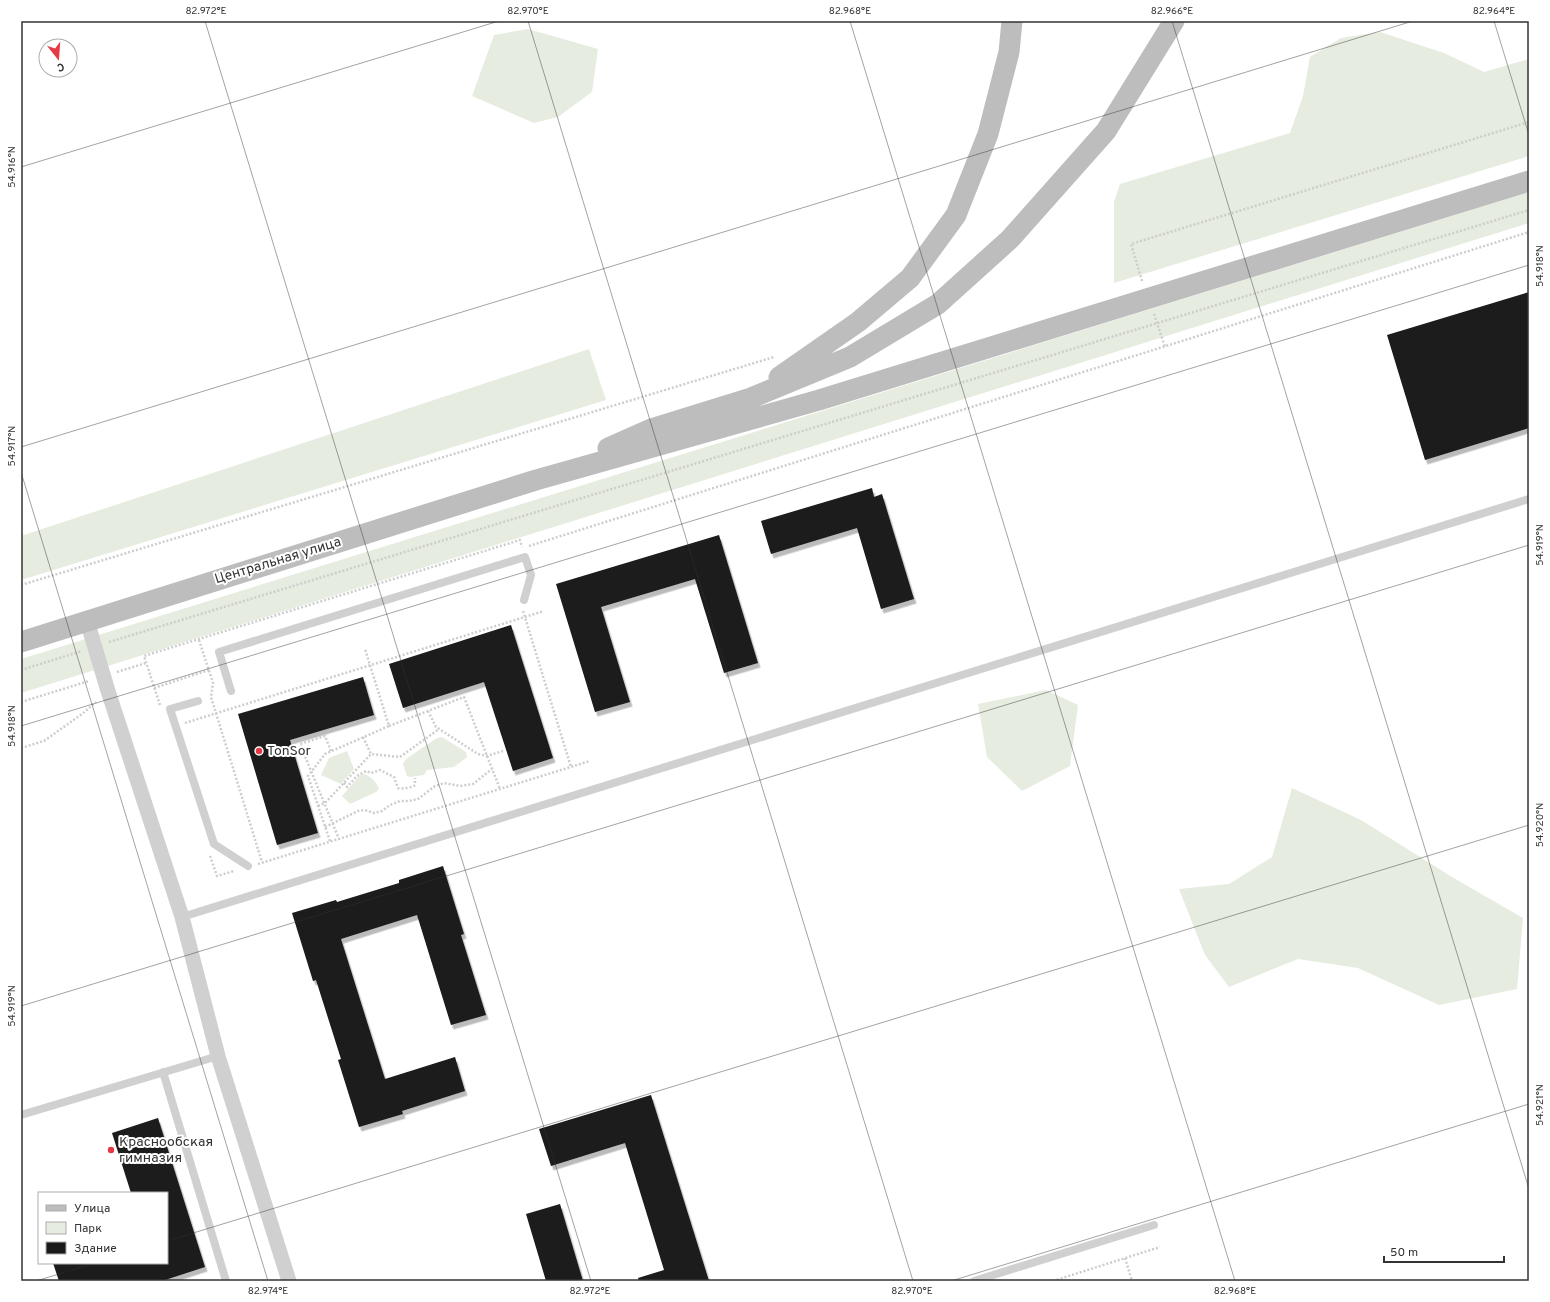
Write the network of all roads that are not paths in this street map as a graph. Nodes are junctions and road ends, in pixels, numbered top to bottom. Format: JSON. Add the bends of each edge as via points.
{"nodes":[{"id":1,"x":1012,"y":21,"type":"edge"},
{"id":2,"x":1174,"y":21,"type":"edge"},
{"id":3,"x":1529,"y":181,"type":"edge"},
{"id":4,"x":751,"y":398,"type":"junction"},
{"id":5,"x":536,"y":480,"type":"junction"},
{"id":6,"x":1529,"y":499,"type":"edge"},
{"id":7,"x":523,"y":603,"type":"road end"},
{"id":8,"x":87,"y":621,"type":"junction"},
{"id":9,"x":21,"y":642,"type":"edge"},
{"id":10,"x":231,"y":691,"type":"dead end"},
{"id":11,"x":198,"y":701,"type":"dead end"},
{"id":12,"x":248,"y":866,"type":"road end"},
{"id":13,"x":182,"y":917,"type":"junction"},
{"id":14,"x":218,"y":1056,"type":"junction"},
{"id":15,"x":163,"y":1072,"type":"junction"},
{"id":16,"x":21,"y":1115,"type":"edge"},
{"id":17,"x":1154,"y":1225,"type":"dead end"},
{"id":18,"x":226,"y":1281,"type":"edge"},
{"id":19,"x":289,"y":1281,"type":"edge"},
{"id":20,"x":974,"y":1281,"type":"edge"}],
"edges":[{"from":1,"to":4,"type":"main road","via":[[1009,52],[988,134],[956,216],[910,278],[858,322]]},
{"from":2,"to":4,"type":"main road","via":[[1106,131],[1010,239],[938,304],[850,357]]},
{"from":3,"to":5,"type":"main road","via":[[819,400]]},
{"from":4,"to":5,"type":"main road","via":[[651,429]]},
{"from":5,"to":8,"type":"main road","name":"Центральная улица"},
{"from":6,"to":13,"type":"lane"},
{"from":7,"to":10,"type":"lane","via":[[531,575],[525,557],[219,652]]},
{"from":8,"to":9,"type":"main road","name":"Центральная улица"},
{"from":8,"to":13,"type":"street"},
{"from":11,"to":12,"type":"lane","via":[[170,709],[175,726],[214,844]]},
{"from":13,"to":14,"type":"street"},
{"from":14,"to":15,"type":"lane"},
{"from":14,"to":19,"type":"street"},
{"from":15,"to":16,"type":"lane"},
{"from":15,"to":18,"type":"lane"},
{"from":17,"to":20,"type":"lane"}]}
